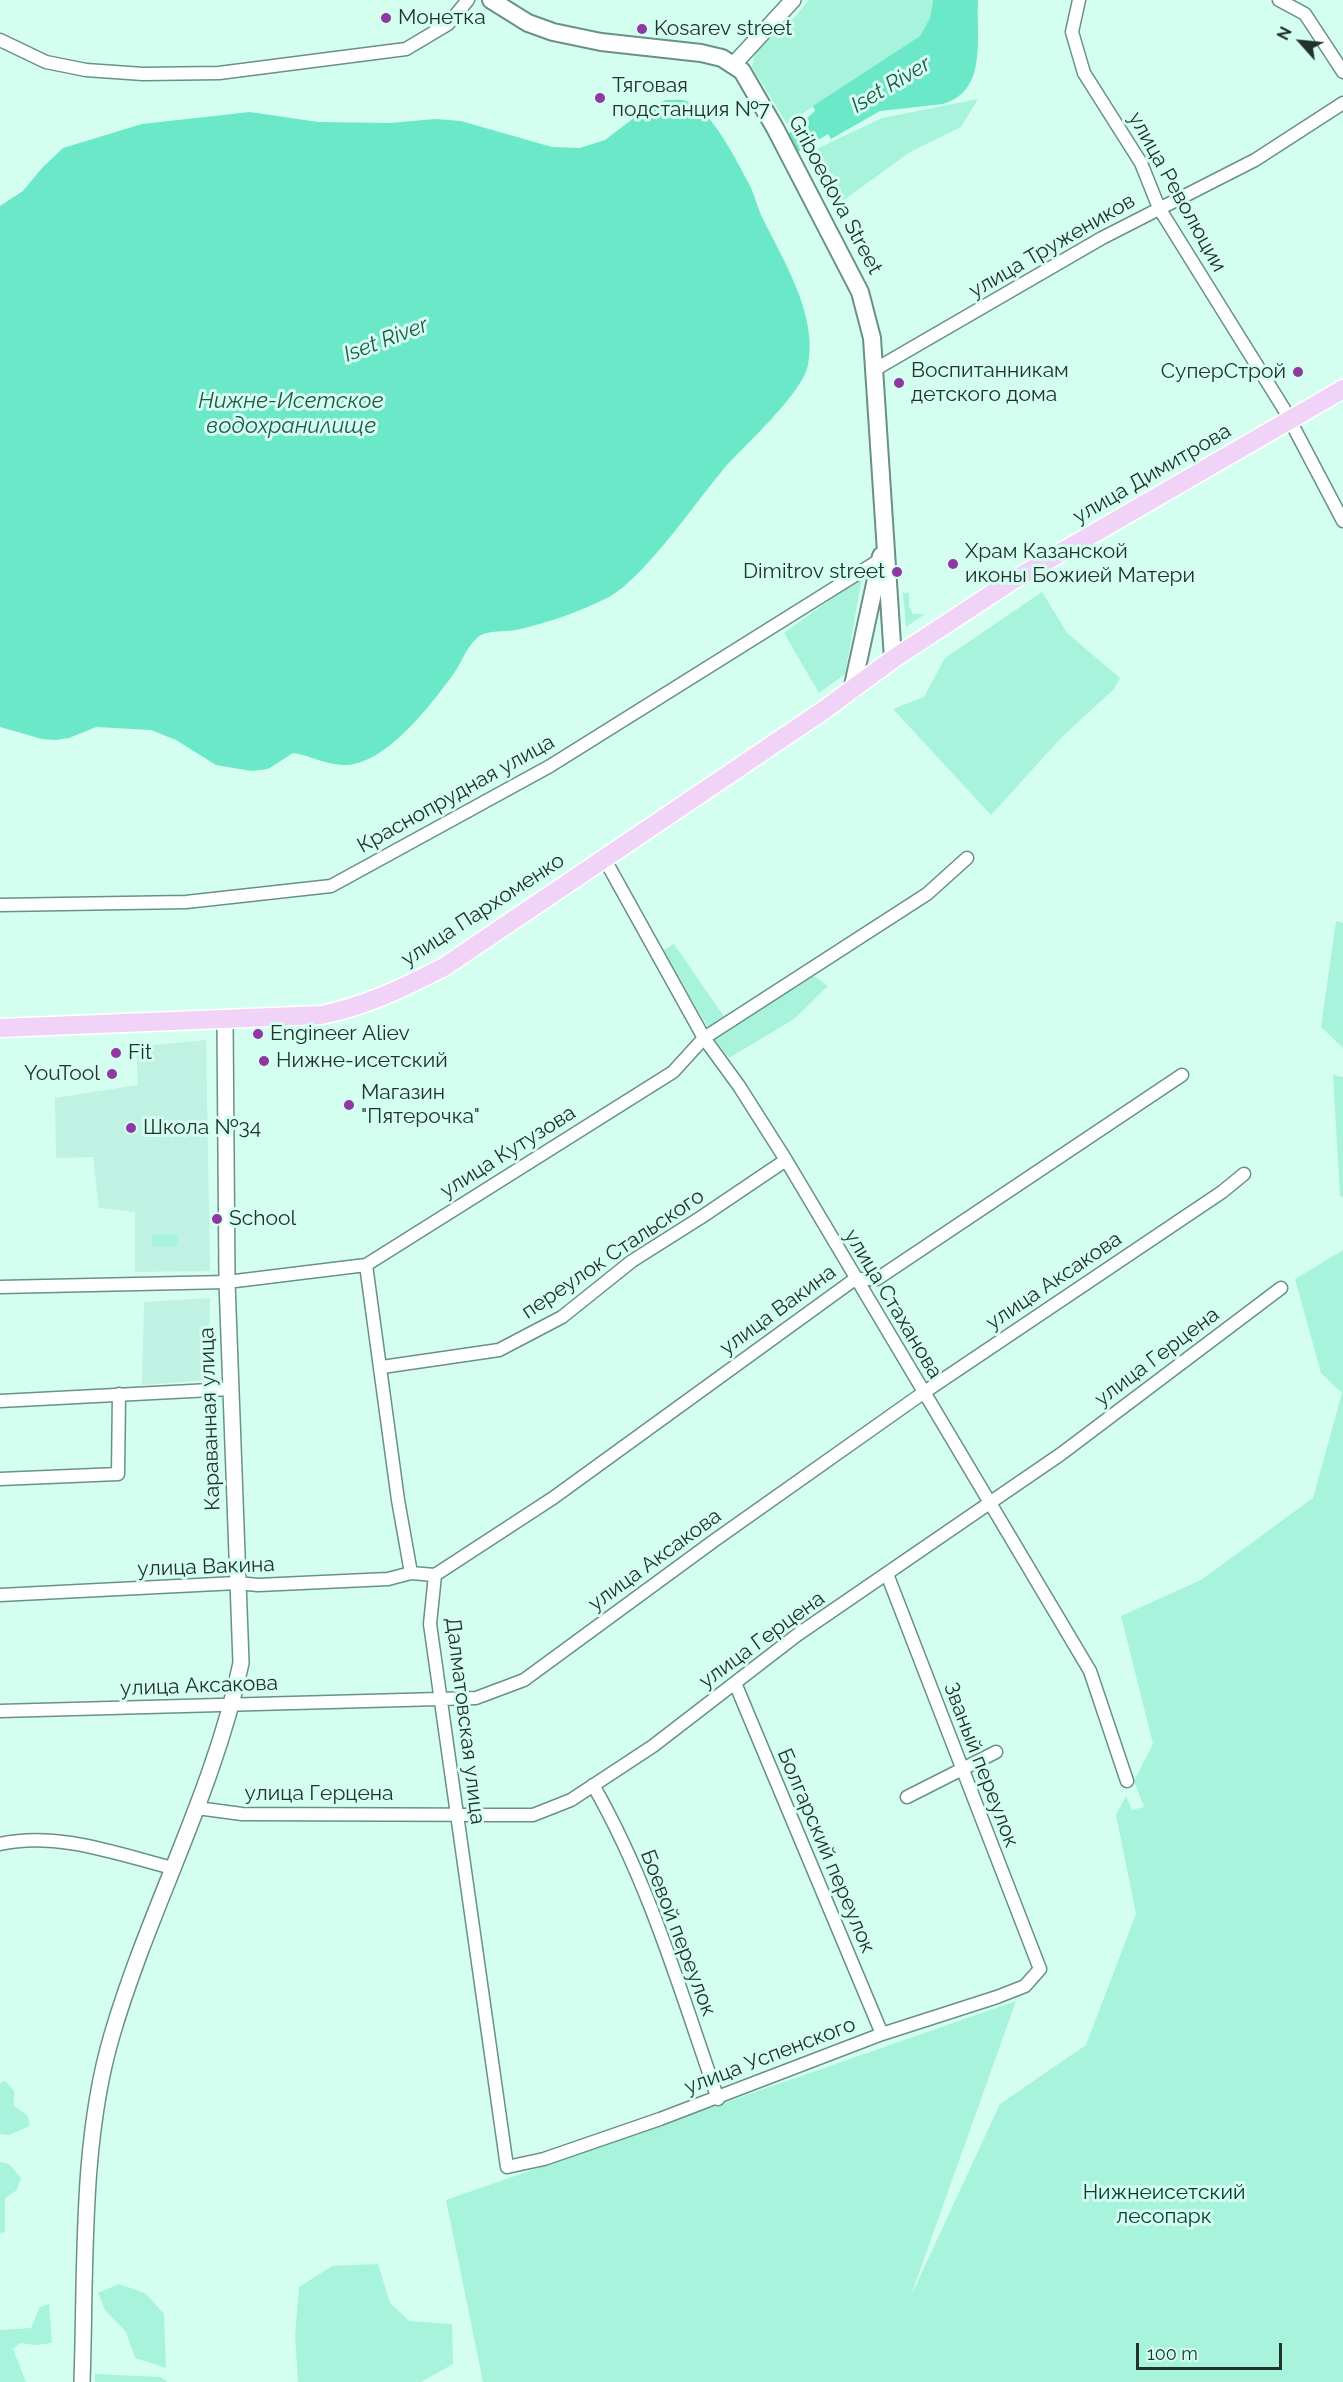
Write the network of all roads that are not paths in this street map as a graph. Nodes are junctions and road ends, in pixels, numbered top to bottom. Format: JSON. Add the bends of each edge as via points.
{"nodes":[{"id":1,"x":468,"y":0,"type":"edge"},
{"id":2,"x":491,"y":0,"type":"edge"},
{"id":3,"x":793,"y":0,"type":"edge"},
{"id":4,"x":1079,"y":0,"type":"edge"},
{"id":5,"x":1279,"y":0,"type":"edge"},
{"id":6,"x":0,"y":40,"type":"edge"},
{"id":7,"x":734,"y":64,"type":"junction"},
{"id":8,"x":1343,"y":72,"type":"edge"},
{"id":9,"x":1343,"y":103,"type":"edge"},
{"id":10,"x":1159,"y":208,"type":"junction"},
{"id":11,"x":874,"y":370,"type":"junction"},
{"id":12,"x":1343,"y":388,"type":"edge"},
{"id":13,"x":1289,"y":420,"type":"junction"},
{"id":14,"x":1343,"y":521,"type":"edge"},
{"id":15,"x":886,"y":538,"type":"junction"},
{"id":16,"x":881,"y":559,"type":"junction"},
{"id":17,"x":893,"y":659,"type":"junction"},
{"id":18,"x":852,"y":690,"type":"junction"},
{"id":19,"x":604,"y":858,"type":"junction"},
{"id":20,"x":967,"y":858,"type":"dead end"},
{"id":21,"x":0,"y":905,"type":"edge"},
{"id":22,"x":225,"y":1021,"type":"junction"},
{"id":23,"x":0,"y":1028,"type":"edge"},
{"id":24,"x":704,"y":1038,"type":"junction"},
{"id":25,"x":1182,"y":1075,"type":"dead end"},
{"id":26,"x":786,"y":1160,"type":"junction"},
{"id":27,"x":1244,"y":1174,"type":"dead end"},
{"id":28,"x":366,"y":1265,"type":"junction"},
{"id":29,"x":855,"y":1279,"type":"junction"},
{"id":30,"x":226,"y":1282,"type":"junction"},
{"id":31,"x":0,"y":1287,"type":"edge"},
{"id":32,"x":1281,"y":1288,"type":"dead end"},
{"id":33,"x":382,"y":1367,"type":"junction"},
{"id":34,"x":230,"y":1389,"type":"junction"},
{"id":35,"x":923,"y":1393,"type":"junction"},
{"id":36,"x":119,"y":1394,"type":"junction"},
{"id":37,"x":0,"y":1401,"type":"edge"},
{"id":38,"x":0,"y":1479,"type":"edge"},
{"id":39,"x":990,"y":1504,"type":"junction"},
{"id":40,"x":411,"y":1573,"type":"junction"},
{"id":41,"x":887,"y":1574,"type":"junction"},
{"id":42,"x":435,"y":1575,"type":"junction"},
{"id":43,"x":237,"y":1583,"type":"junction"},
{"id":44,"x":0,"y":1595,"type":"edge"},
{"id":45,"x":735,"y":1683,"type":"junction"},
{"id":46,"x":440,"y":1698,"type":"junction"},
{"id":47,"x":232,"y":1705,"type":"junction"},
{"id":48,"x":0,"y":1711,"type":"edge"},
{"id":49,"x":996,"y":1752,"type":"dead end"},
{"id":50,"x":963,"y":1771,"type":"junction"},
{"id":51,"x":1127,"y":1781,"type":"dead end"},
{"id":52,"x":593,"y":1785,"type":"junction"},
{"id":53,"x":907,"y":1797,"type":"dead end"},
{"id":54,"x":197,"y":1808,"type":"junction"},
{"id":55,"x":457,"y":1815,"type":"junction"},
{"id":56,"x":0,"y":1844,"type":"edge"},
{"id":57,"x":172,"y":1868,"type":"junction"},
{"id":58,"x":1040,"y":1969,"type":"joint"},
{"id":59,"x":882,"y":2034,"type":"junction"},
{"id":60,"x":718,"y":2099,"type":"junction"},
{"id":61,"x":507,"y":2167,"type":"joint"},
{"id":62,"x":82,"y":2382,"type":"edge"}],
"edges":[{"from":1,"to":6,"type":"street","via":[[448,24],[406,49],[219,73],[86,70],[46,63]]},
{"from":2,"to":7,"type":"main road","via":[[520,19],[553,32],[601,42],[701,53]]},
{"from":3,"to":7,"type":"street"},
{"from":4,"to":10,"type":"street","name":"улица Революции","via":[[1072,32],[1084,73],[1141,163]]},
{"from":5,"to":8,"type":"street","via":[[1305,14]]},
{"from":7,"to":11,"type":"main road","name":"Griboedova Street","via":[[775,128],[860,292],[872,338]]},
{"from":9,"to":10,"type":"street","name":"улица Тружеников","via":[[1255,160]]},
{"from":10,"to":11,"type":"street","name":"улица Тружеников"},
{"from":10,"to":13,"type":"street","name":"улица Революции"},
{"from":11,"to":15,"type":"main road","name":"Griboedova Street"},
{"from":12,"to":13,"type":"main road","name":"улица Димитрова"},
{"from":13,"to":14,"type":"street","name":"улица Революции"},
{"from":13,"to":17,"type":"main road","name":"улица Димитрова","via":[[1011,582]]},
{"from":15,"to":16,"type":"main road","name":"Griboedova Street"},
{"from":15,"to":17,"type":"main road","name":"Griboedova Street"},
{"from":16,"to":18,"type":"main road","name":"Griboedova Street"},
{"from":16,"to":21,"type":"street","name":"Краснопрудная улица","via":[[550,766],[331,886],[186,902]]},
{"from":17,"to":18,"type":"main road","name":"улица Пархоменко"},
{"from":18,"to":19,"type":"main road","name":"улица Пархоменко"},
{"from":19,"to":22,"type":"main road","name":"улица Пархоменко","via":[[444,968],[387,996],[321,1015]]},
{"from":19,"to":24,"type":"street","name":"улица Стаханова"},
{"from":20,"to":24,"type":"street","name":"улица Кутузова","via":[[927,894]]},
{"from":22,"to":23,"type":"main road","name":"улица Пархоменко"},
{"from":22,"to":30,"type":"street","name":"Караванная улица"},
{"from":24,"to":26,"type":"street","name":"улица Стаханова"},
{"from":24,"to":28,"type":"street","name":"улица Кутузова","via":[[673,1072]]},
{"from":25,"to":29,"type":"street","name":"улица Вакина","via":[[877,1279]]},
{"from":26,"to":29,"type":"street","name":"улица Стаханова"},
{"from":26,"to":33,"type":"street","name":"переулок Стальского","via":[[632,1261],[561,1317],[499,1350]]},
{"from":27,"to":35,"type":"street","name":"улица Аксакова"},
{"from":28,"to":30,"type":"street","name":"улица Кутузова"},
{"from":28,"to":33,"type":"street"},
{"from":29,"to":35,"type":"street","name":"улица Стаханова"},
{"from":29,"to":42,"type":"street","name":"улица Вакина","via":[[553,1498]]},
{"from":30,"to":31,"type":"street","name":"улица Кутузова"},
{"from":30,"to":34,"type":"street","name":"Караванная улица"},
{"from":32,"to":39,"type":"street","name":"улица Герцена"},
{"from":33,"to":40,"type":"street"},
{"from":34,"to":36,"type":"street"},
{"from":34,"to":43,"type":"street","name":"Караванная улица"},
{"from":35,"to":39,"type":"street","name":"улица Стаханова"},
{"from":35,"to":46,"type":"street","name":"улица Аксакова","via":[[524,1680],[476,1698]]},
{"from":36,"to":37,"type":"street"},
{"from":36,"to":38,"type":"street","via":[[117,1474]]},
{"from":39,"to":41,"type":"street","name":"улица Герцена"},
{"from":39,"to":51,"type":"street","name":"улица Стаханова","via":[[1090,1671]]},
{"from":40,"to":42,"type":"street"},
{"from":40,"to":43,"type":"street","name":"улица Вакина","via":[[388,1579]]},
{"from":41,"to":45,"type":"street","name":"улица Герцена"},
{"from":41,"to":50,"type":"street","name":"Званый переулок"},
{"from":42,"to":46,"type":"street","name":"Далматовская улица","via":[[430,1624]]},
{"from":43,"to":44,"type":"street","name":"улица Вакина"},
{"from":43,"to":47,"type":"street","name":"Караванная улица","via":[[241,1663]]},
{"from":45,"to":52,"type":"street","name":"улица Герцена","via":[[653,1746]]},
{"from":45,"to":59,"type":"street","name":"Болгарский переулок"},
{"from":46,"to":47,"type":"street","name":"улица Аксакова"},
{"from":46,"to":55,"type":"street","name":"Далматовская улица"},
{"from":47,"to":48,"type":"street","name":"улица Аксакова"},
{"from":47,"to":54,"type":"street","name":"Караванная улица"},
{"from":49,"to":50,"type":"street"},
{"from":50,"to":53,"type":"street"},
{"from":50,"to":58,"type":"street","name":"Званый переулок"},
{"from":52,"to":55,"type":"street","name":"улица Герцена","via":[[571,1800],[533,1815]]},
{"from":52,"to":60,"type":"street","name":"Боевой переулок","via":[[615,1823],[655,1919]]},
{"from":54,"to":55,"type":"street","name":"улица Герцена","via":[[242,1814]]},
{"from":54,"to":57,"type":"street","name":"Караванная улица"},
{"from":55,"to":61,"type":"street","name":"Далматовская улица"},
{"from":56,"to":57,"type":"street","via":[[23,1839],[92,1847]]},
{"from":57,"to":62,"type":"street","name":"Караванная улица","via":[[115,2025],[97,2098],[90,2150]]},
{"from":58,"to":59,"type":"street","name":"улица Успенского","via":[[1025,1986]]},
{"from":59,"to":60,"type":"street","name":"улица Успенского"},
{"from":60,"to":61,"type":"street","name":"улица Успенского","via":[[544,2159]]}]}
